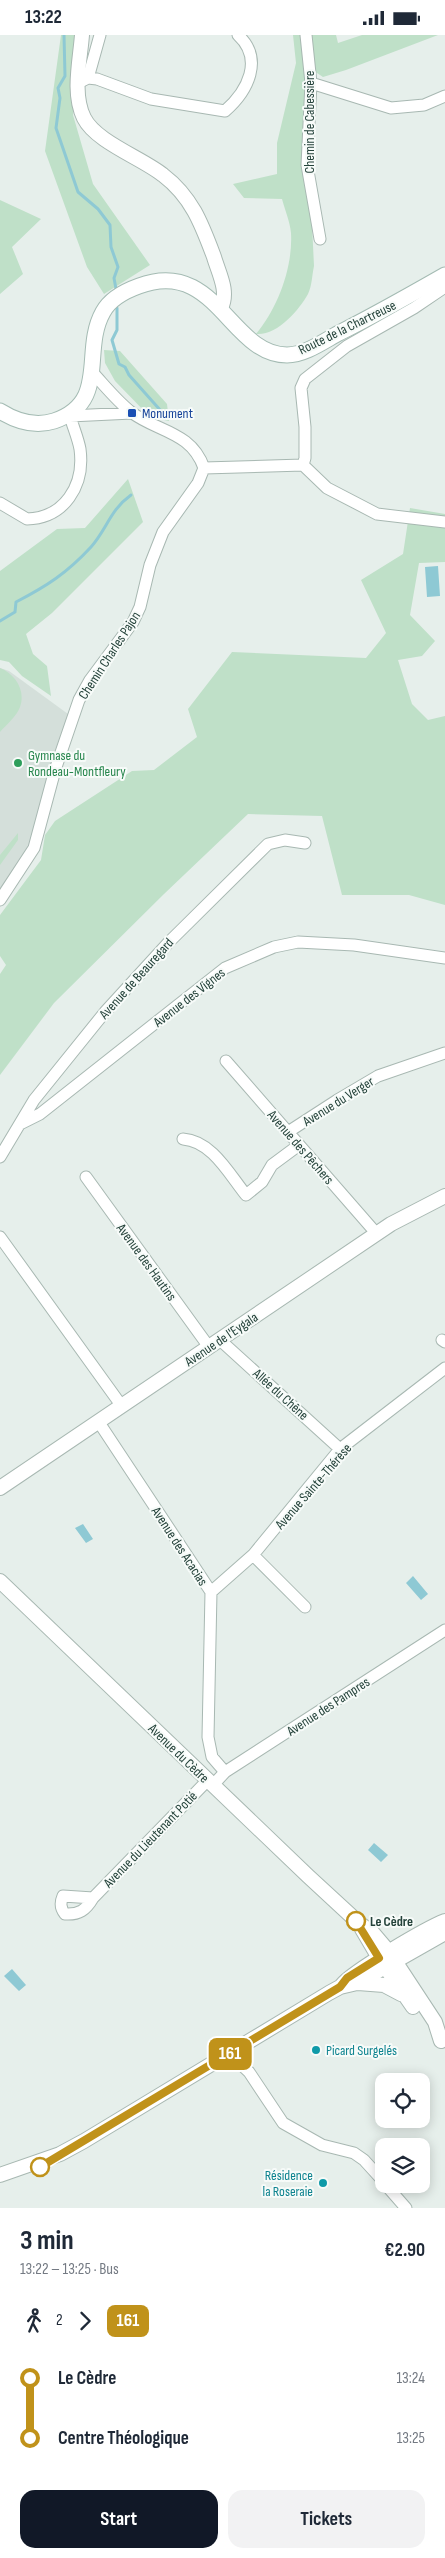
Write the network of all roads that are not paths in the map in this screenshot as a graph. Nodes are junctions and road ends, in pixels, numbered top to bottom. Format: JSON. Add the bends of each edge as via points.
{"nodes":[{"id":1,"x":82,"y":35,"type":"edge"},
{"id":2,"x":100,"y":35,"type":"edge"},
{"id":3,"x":238,"y":35,"type":"edge"},
{"id":4,"x":306,"y":35,"type":"edge"},
{"id":5,"x":83,"y":81,"type":"junction"},
{"id":6,"x":311,"y":83,"type":"junction"},
{"id":7,"x":445,"y":96,"type":"edge"},
{"id":8,"x":320,"y":239,"type":"dead end"},
{"id":9,"x":445,"y":275,"type":"edge"},
{"id":10,"x":445,"y":287,"type":"edge"},
{"id":11,"x":221,"y":308,"type":"junction"},
{"id":12,"x":93,"y":373,"type":"junction"},
{"id":13,"x":0,"y":411,"type":"edge"},
{"id":14,"x":132,"y":413,"type":"junction"},
{"id":15,"x":70,"y":416,"type":"junction"},
{"id":16,"x":303,"y":465,"type":"junction"},
{"id":17,"x":204,"y":468,"type":"junction"},
{"id":18,"x":0,"y":503,"type":"edge"},
{"id":19,"x":445,"y":522,"type":"edge"},
{"id":20,"x":305,"y":843,"type":"dead end"},
{"id":21,"x":0,"y":900,"type":"edge"},
{"id":22,"x":445,"y":958,"type":"edge"},
{"id":23,"x":445,"y":1053,"type":"edge"},
{"id":24,"x":226,"y":1061,"type":"dead end"},
{"id":25,"x":20,"y":1124,"type":"junction"},
{"id":26,"x":288,"y":1132,"type":"junction"},
{"id":27,"x":183,"y":1139,"type":"dead end"},
{"id":28,"x":300,"y":1145,"type":"junction"},
{"id":29,"x":0,"y":1157,"type":"edge"},
{"id":30,"x":86,"y":1177,"type":"dead end"},
{"id":31,"x":445,"y":1196,"type":"edge"},
{"id":32,"x":376,"y":1233,"type":"junction"},
{"id":33,"x":0,"y":1237,"type":"edge"},
{"id":34,"x":214,"y":1343,"type":"junction"},
{"id":35,"x":445,"y":1367,"type":"edge"},
{"id":36,"x":121,"y":1405,"type":"junction"},
{"id":37,"x":98,"y":1421,"type":"junction"},
{"id":38,"x":340,"y":1449,"type":"junction"},
{"id":39,"x":0,"y":1488,"type":"edge"},
{"id":40,"x":254,"y":1555,"type":"junction"},
{"id":41,"x":0,"y":1581,"type":"edge"},
{"id":42,"x":210,"y":1593,"type":"junction"},
{"id":43,"x":305,"y":1607,"type":"dead end"},
{"id":44,"x":445,"y":1630,"type":"edge"},
{"id":45,"x":225,"y":1772,"type":"junction"},
{"id":46,"x":210,"y":1783,"type":"junction"},
{"id":47,"x":93,"y":1898,"type":"dead end"},
{"id":48,"x":445,"y":1921,"type":"edge"},
{"id":49,"x":445,"y":1933,"type":"edge"},
{"id":50,"x":415,"y":1951,"type":"junction"},
{"id":51,"x":387,"y":1960,"type":"junction"},
{"id":52,"x":357,"y":1983,"type":"junction"},
{"id":53,"x":340,"y":1987,"type":"junction"},
{"id":54,"x":406,"y":1997,"type":"junction"},
{"id":55,"x":427,"y":2011,"type":"junction"},
{"id":56,"x":443,"y":2044,"type":"edge"},
{"id":57,"x":230,"y":2053,"type":"junction"},
{"id":58,"x":60,"y":2154,"type":"junction"},
{"id":59,"x":375,"y":2173,"type":"edge"},
{"id":60,"x":0,"y":2175,"type":"edge"},
{"id":61,"x":0,"y":2181,"type":"edge"},
{"id":62,"x":393,"y":2193,"type":"edge"},
{"id":63,"x":406,"y":2208,"type":"edge"}],
"edges":[{"from":1,"to":5,"type":"street"},
{"from":2,"to":5,"type":"street"},
{"from":3,"to":5,"type":"street","via":[[250,49],[254,67],[245,86],[225,111],[150,99],[109,82]]},
{"from":4,"to":6,"type":"street","name":"Chemin de Cabessière"},
{"from":5,"to":11,"type":"street","via":[[78,101],[84,119],[101,136],[164,175],[192,205],[225,294]]},
{"from":6,"to":7,"type":"street","via":[[391,108],[424,105]]},
{"from":6,"to":8,"type":"street","name":"Chemin de Cabessière","via":[[307,165]]},
{"from":9,"to":11,"type":"main road","name":"Route de la Chartreuse","via":[[316,345],[286,355],[270,351],[248,337]]},
{"from":10,"to":16,"type":"street","via":[[347,346],[305,379],[301,388],[305,427]]},
{"from":11,"to":12,"type":"main road","name":"Route de la Chartreuse","via":[[186,284],[172,281],[153,281],[120,295],[103,311],[96,328]]},
{"from":12,"to":14,"type":"street"},
{"from":12,"to":15,"type":"main road","name":"Route de la Chartreuse","via":[[87,392]]},
{"from":13,"to":15,"type":"main road","via":[[26,423],[50,422]]},
{"from":14,"to":15,"type":"street"},
{"from":14,"to":17,"type":"street","via":[[181,438],[194,449]]},
{"from":15,"to":18,"type":"street","via":[[81,463],[76,484],[65,503],[49,516],[27,519]]},
{"from":16,"to":17,"type":"street"},
{"from":16,"to":19,"type":"street","via":[[327,488],[377,514]]},
{"from":17,"to":21,"type":"street","name":"Chemin Charles Pajon","via":[[198,483],[163,532],[133,622],[90,680],[80,700],[55,770],[34,848]]},
{"from":20,"to":25,"type":"street","name":"Avenue de Beauregard","via":[[285,840],[268,844],[217,892],[105,1012],[50,1077]]},
{"from":22,"to":25,"type":"street","name":"Avenue des Vignes","via":[[330,942],[298,942],[252,955],[225,967],[40,1114]]},
{"from":23,"to":26,"type":"street","name":"Avenue du Verger","via":[[378,1076]]},
{"from":24,"to":26,"type":"street","name":"Avenue des Pêchers"},
{"from":25,"to":29,"type":"street","name":"Avenue de Beauregard"},
{"from":26,"to":28,"type":"street","name":"Avenue des Pêchers"},
{"from":27,"to":28,"type":"street","via":[[194,1140],[210,1150],[246,1195],[262,1182],[272,1165]]},
{"from":28,"to":32,"type":"street","name":"Avenue des Pêchers"},
{"from":30,"to":34,"type":"street","name":"Avenue des Hautins"},
{"from":31,"to":32,"type":"street","name":"Avenue de l'Eygala"},
{"from":32,"to":34,"type":"street","name":"Avenue de l'Eygala"},
{"from":33,"to":36,"type":"street"},
{"from":34,"to":36,"type":"street","name":"Avenue de l'Eygala"},
{"from":34,"to":38,"type":"street","name":"Allée du Chêne"},
{"from":35,"to":38,"type":"street","name":"Avenue Sainte-Thérèse"},
{"from":36,"to":37,"type":"street","name":"Avenue de l'Eygala"},
{"from":37,"to":39,"type":"street","name":"Avenue de l'Eygala"},
{"from":37,"to":42,"type":"street","name":"Avenue des Acacias"},
{"from":38,"to":40,"type":"street","name":"Avenue Sainte-Thérèse"},
{"from":40,"to":42,"type":"street","name":"Avenue Sainte-Thérèse"},
{"from":40,"to":43,"type":"street"},
{"from":41,"to":46,"type":"street","name":"Avenue du Cèdre"},
{"from":42,"to":45,"type":"street","name":"Avenue des Acacias","via":[[208,1737],[212,1757]]},
{"from":44,"to":45,"type":"street","name":"Avenue des Pampres"},
{"from":45,"to":46,"type":"street","name":"Avenue des Pampres"},
{"from":46,"to":47,"type":"street","name":"Avenue du Lieutenant Potié"},
{"from":46,"to":51,"type":"street","name":"Avenue du Cèdre","via":[[372,1932]]},
{"from":48,"to":51,"type":"street"},
{"from":49,"to":50,"type":"street"},
{"from":50,"to":51,"type":"street"},
{"from":50,"to":55,"type":"street","via":[[411,1976],[426,2002]]},
{"from":51,"to":52,"type":"street"},
{"from":51,"to":53,"type":"street","via":[[347,1978]]},
{"from":51,"to":54,"type":"street"},
{"from":51,"to":55,"type":"street"},
{"from":52,"to":53,"type":"street"},
{"from":52,"to":54,"type":"street","via":[[384,1985]]},
{"from":53,"to":57,"type":"street"},
{"from":54,"to":56,"type":"street"},
{"from":55,"to":56,"type":"street"},
{"from":57,"to":58,"type":"street"},
{"from":57,"to":59,"type":"street","via":[[261,2088],[283,2123],[322,2145],[354,2153]]},
{"from":58,"to":60,"type":"street"},
{"from":58,"to":61,"type":"street","via":[[52,2161]]},
{"from":62,"to":63,"type":"street"}]}
